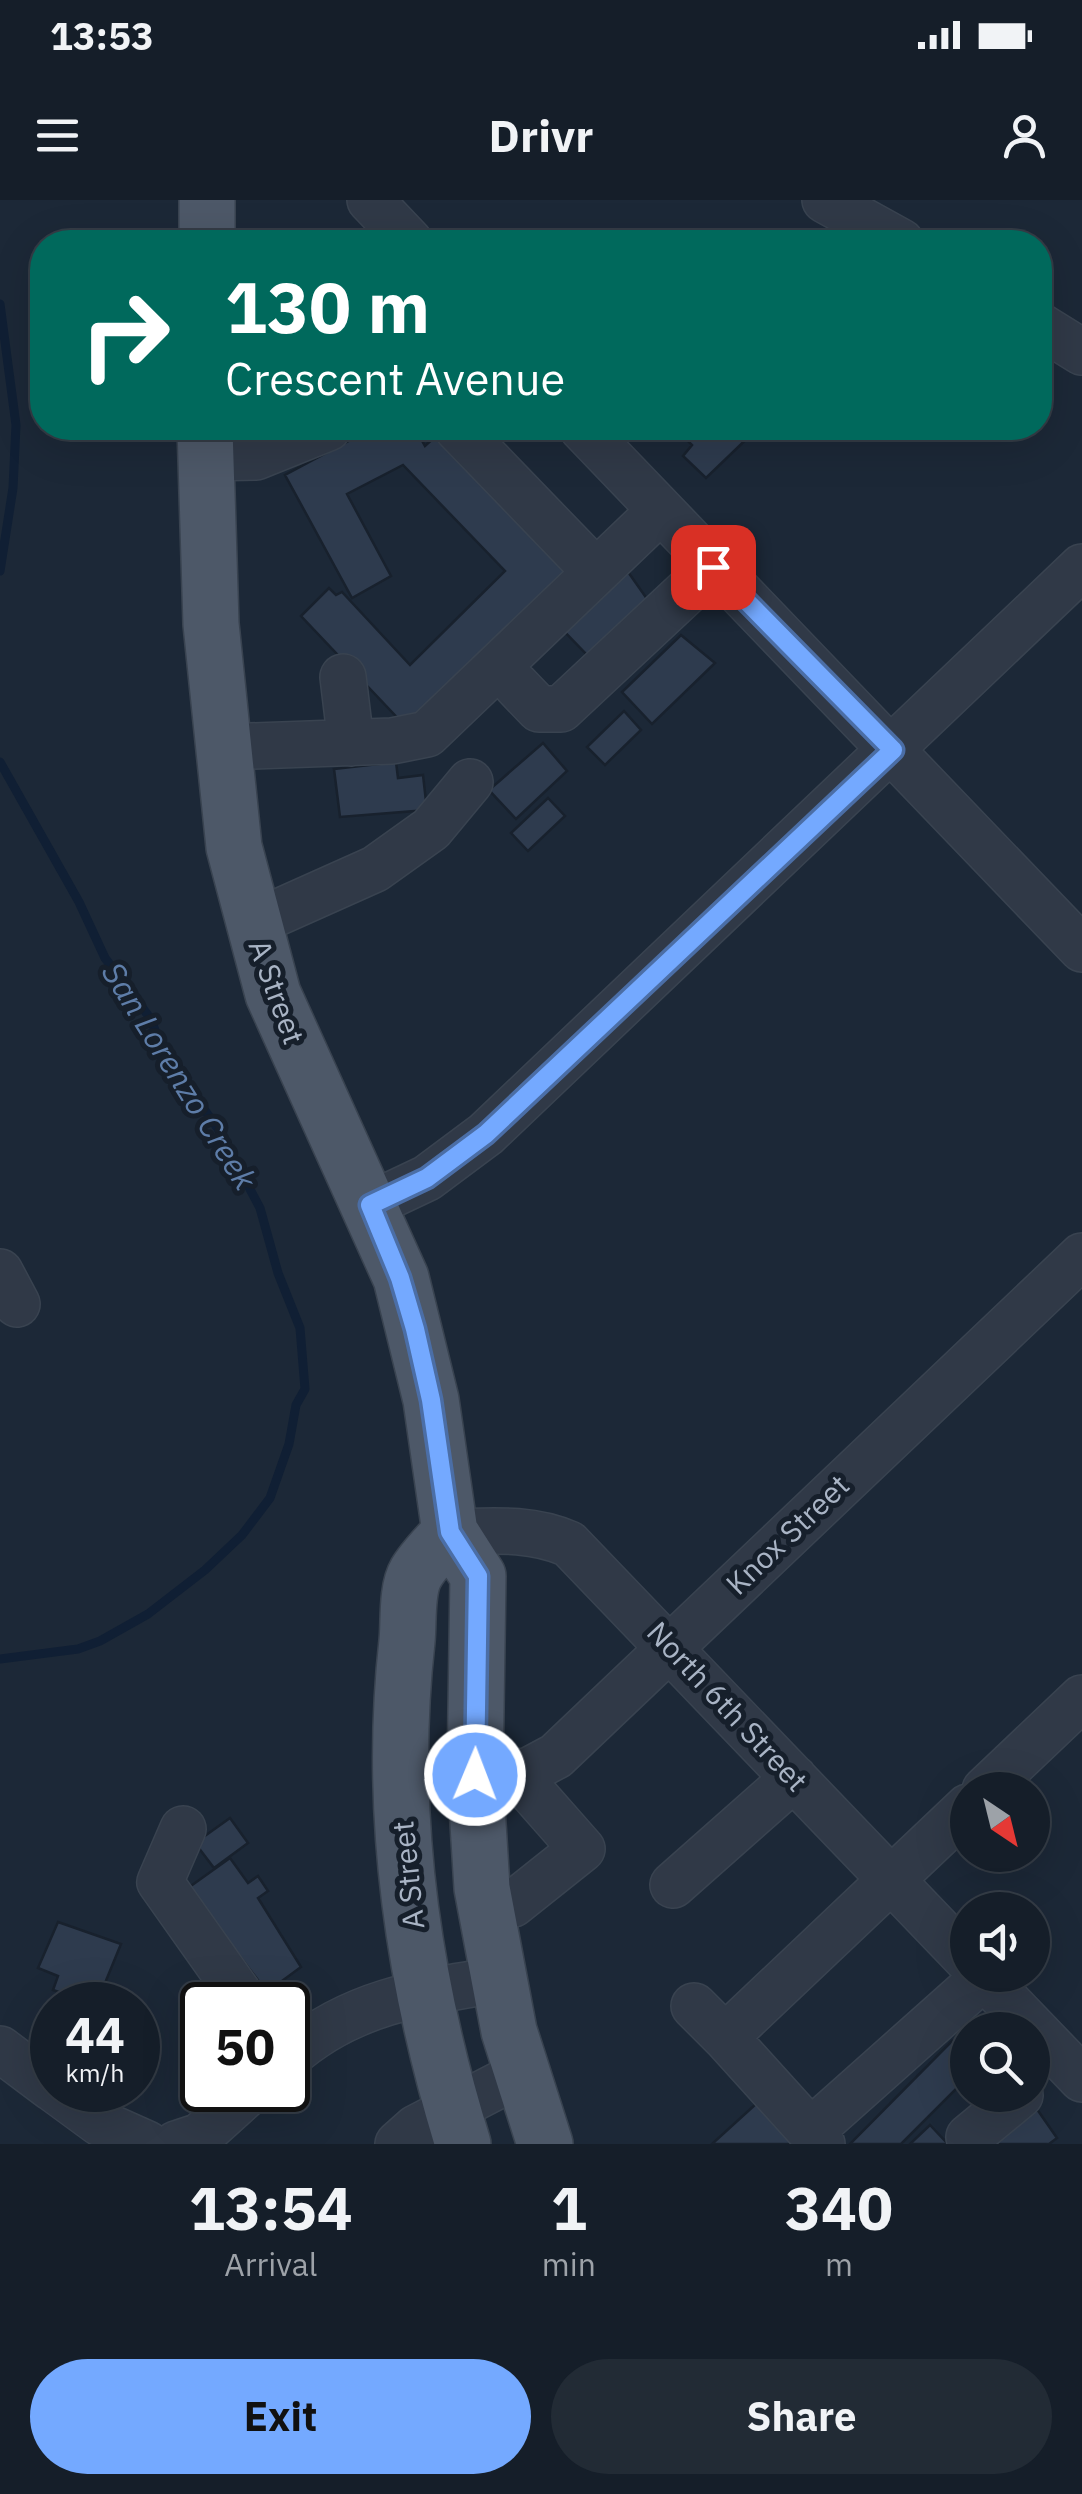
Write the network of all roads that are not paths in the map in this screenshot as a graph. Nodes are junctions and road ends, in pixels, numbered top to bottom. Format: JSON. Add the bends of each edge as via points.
{"nodes":[{"id":1,"x":208,"y":200,"type":"edge"},
{"id":2,"x":370,"y":200,"type":"edge"},
{"id":3,"x":825,"y":200,"type":"edge"},
{"id":4,"x":207,"y":230,"type":"edge"},
{"id":5,"x":399,"y":230,"type":"edge"},
{"id":6,"x":879,"y":230,"type":"edge"},
{"id":7,"x":298,"y":440,"type":"edge"},
{"id":8,"x":468,"y":440,"type":"edge"},
{"id":9,"x":593,"y":440,"type":"edge"},
{"id":10,"x":205,"y":443,"type":"edge"},
{"id":11,"x":660,"y":511,"type":"junction"},
{"id":12,"x":1082,"y":567,"type":"edge"},
{"id":13,"x":596,"y":572,"type":"junction"},
{"id":14,"x":720,"y":574,"type":"junction"},
{"id":15,"x":342,"y":677,"type":"dead end"},
{"id":16,"x":516,"y":685,"type":"dead end"},
{"id":17,"x":561,"y":737,"type":"dead end"},
{"id":18,"x":351,"y":743,"type":"junction"},
{"id":19,"x":223,"y":747,"type":"junction"},
{"id":20,"x":893,"y":750,"type":"junction"},
{"id":21,"x":470,"y":782,"type":"dead end"},
{"id":22,"x":252,"y":924,"type":"junction"},
{"id":23,"x":1082,"y":949,"type":"edge"},
{"id":24,"x":370,"y":1205,"type":"junction"},
{"id":25,"x":1082,"y":1256,"type":"edge"},
{"id":26,"x":450,"y":1532,"type":"junction"},
{"id":27,"x":670,"y":1647,"type":"junction"},
{"id":28,"x":1082,"y":1698,"type":"edge"},
{"id":29,"x":1004,"y":1772,"type":"edge"},
{"id":30,"x":495,"y":1774,"type":"junction"},
{"id":31,"x":794,"y":1778,"type":"junction"},
{"id":32,"x":950,"y":1824,"type":"edge"},
{"id":33,"x":183,"y":1829,"type":"dead end"},
{"id":34,"x":891,"y":1880,"type":"junction"},
{"id":35,"x":673,"y":1886,"type":"dead end"},
{"id":36,"x":484,"y":1900,"type":"junction"},
{"id":37,"x":950,"y":1942,"type":"edge"},
{"id":38,"x":498,"y":1980,"type":"junction"},
{"id":39,"x":231,"y":1982,"type":"edge"},
{"id":40,"x":423,"y":1992,"type":"junction"},
{"id":41,"x":958,"y":1992,"type":"edge"},
{"id":42,"x":995,"y":1992,"type":"edge"},
{"id":43,"x":694,"y":2006,"type":"dead end"},
{"id":44,"x":310,"y":2037,"type":"edge"},
{"id":45,"x":725,"y":2037,"type":"junction"},
{"id":46,"x":0,"y":2049,"type":"edge"},
{"id":47,"x":30,"y":2071,"type":"edge"},
{"id":48,"x":522,"y":2073,"type":"junction"},
{"id":49,"x":1059,"y":2074,"type":"edge"},
{"id":50,"x":85,"y":2112,"type":"edge"},
{"id":51,"x":999,"y":2112,"type":"edge"},
{"id":52,"x":458,"y":2127,"type":"edge"},
{"id":53,"x":225,"y":2132,"type":"edge"},
{"id":54,"x":817,"y":2138,"type":"edge"},
{"id":55,"x":147,"y":2144,"type":"edge"},
{"id":56,"x":176,"y":2144,"type":"edge"},
{"id":57,"x":398,"y":2144,"type":"edge"},
{"id":58,"x":545,"y":2144,"type":"edge"},
{"id":59,"x":973,"y":2144,"type":"edge"}],
"edges":[{"from":1,"to":4,"type":"main road"},
{"from":2,"to":5,"type":"street"},
{"from":3,"to":6,"type":"street"},
{"from":7,"to":10,"type":"street","via":[[256,457]]},
{"from":8,"to":13,"type":"street"},
{"from":9,"to":11,"type":"street"},
{"from":10,"to":19,"type":"main road","name":"A Street"},
{"from":11,"to":13,"type":"street"},
{"from":11,"to":14,"type":"street"},
{"from":12,"to":20,"type":"street"},
{"from":13,"to":18,"type":"street","via":[[427,734]]},
{"from":14,"to":16,"type":"street","via":[[561,710],[539,709]]},
{"from":14,"to":17,"type":"street"},
{"from":14,"to":20,"type":"street"},
{"from":15,"to":18,"type":"street"},
{"from":18,"to":19,"type":"street"},
{"from":19,"to":22,"type":"main road","name":"A Street","via":[[234,847]]},
{"from":20,"to":23,"type":"street"},
{"from":20,"to":24,"type":"street","via":[[486,1134],[427,1178]]},
{"from":21,"to":22,"type":"street","via":[[431,829],[375,870]]},
{"from":22,"to":24,"type":"main road","name":"A Street","via":[[290,1035]]},
{"from":24,"to":26,"type":"main road","name":"A Street","via":[[415,1329]]},
{"from":25,"to":27,"type":"street","name":"Knox Street"},
{"from":26,"to":27,"type":"street","name":"North 6th Street","via":[[512,1530],[569,1544]]},
{"from":26,"to":30,"type":"main road","name":"A Street","via":[[478,1576]]},
{"from":26,"to":40,"type":"main road","name":"A Street","via":[[414,1575],[402,1687],[403,1834]]},
{"from":27,"to":30,"type":"street","name":"Knox Street","via":[[556,1756]]},
{"from":27,"to":31,"type":"street","name":"North 6th Street"},
{"from":28,"to":29,"type":"street"},
{"from":30,"to":36,"type":"main road","name":"A Street"},
{"from":30,"to":36,"type":"street","via":[[582,1849],[513,1904]]},
{"from":31,"to":34,"type":"street","name":"North 6th Street"},
{"from":31,"to":35,"type":"street"},
{"from":32,"to":34,"type":"street"},
{"from":33,"to":39,"type":"street","via":[[160,1882]]},
{"from":34,"to":37,"type":"street","name":"North 6th Street"},
{"from":34,"to":45,"type":"street"},
{"from":36,"to":38,"type":"main road","name":"A Street"},
{"from":38,"to":40,"type":"street"},
{"from":38,"to":48,"type":"main road","name":"A Street"},
{"from":40,"to":44,"type":"street","via":[[378,2002]]},
{"from":40,"to":52,"type":"main road","name":"A Street"},
{"from":41,"to":54,"type":"street"},
{"from":42,"to":49,"type":"street","name":"North 6th Street"},
{"from":43,"to":45,"type":"street"},
{"from":45,"to":54,"type":"street"},
{"from":46,"to":47,"type":"street"},
{"from":48,"to":52,"type":"street"},
{"from":48,"to":58,"type":"main road","name":"A Street"},
{"from":50,"to":55,"type":"street"},
{"from":51,"to":59,"type":"street","via":[[969,2137]]},
{"from":52,"to":57,"type":"street","via":[[416,2128]]},
{"from":53,"to":56,"type":"street"}]}
